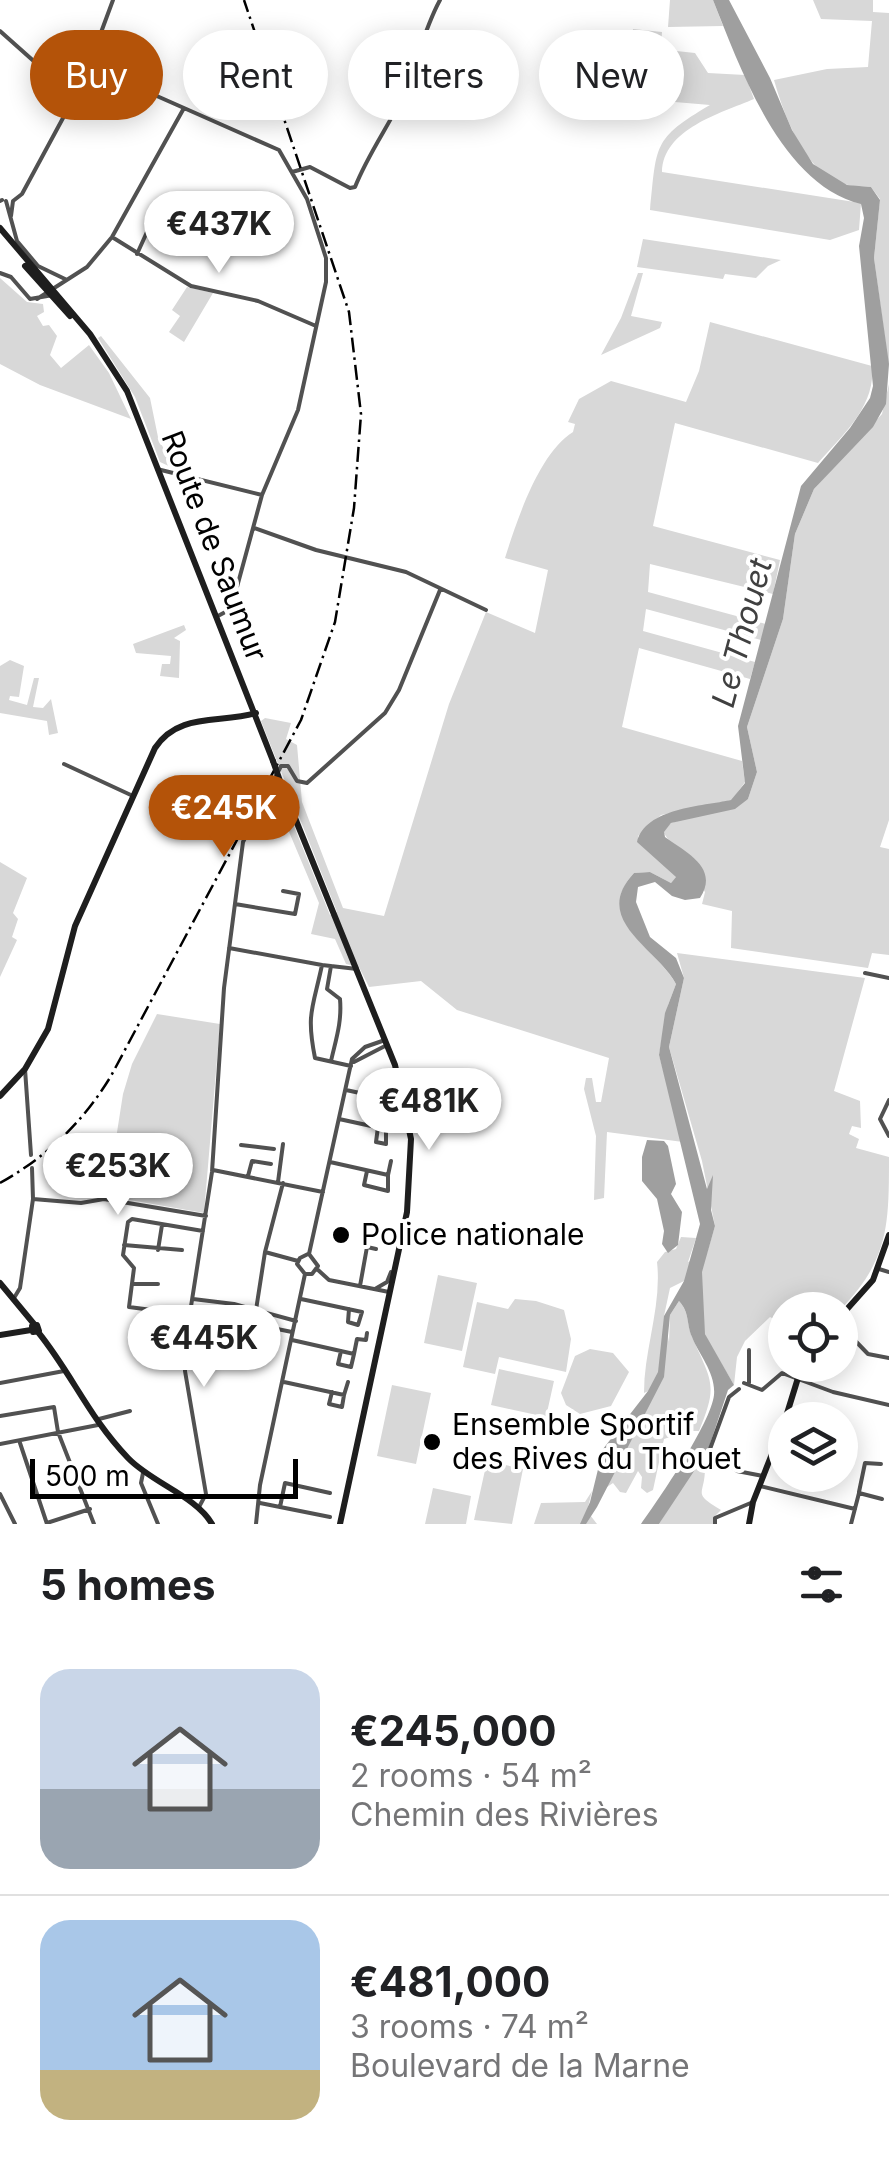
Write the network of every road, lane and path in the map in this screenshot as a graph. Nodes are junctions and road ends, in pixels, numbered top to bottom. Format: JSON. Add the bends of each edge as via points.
{"nodes":[{"id":1,"x":113,"y":0,"type":"edge"},
{"id":2,"x":440,"y":0,"type":"edge"},
{"id":3,"x":102,"y":30,"type":"edge"},
{"id":4,"x":0,"y":31,"type":"edge"},
{"id":5,"x":30,"y":58,"type":"edge"},
{"id":6,"x":183,"y":110,"type":"edge"},
{"id":7,"x":62,"y":120,"type":"edge"},
{"id":8,"x":211,"y":120,"type":"edge"},
{"id":9,"x":292,"y":172,"type":"junction"},
{"id":10,"x":2,"y":200,"type":"edge"},
{"id":11,"x":14,"y":201,"type":"junction"},
{"id":12,"x":11,"y":216,"type":"junction"},
{"id":13,"x":152,"y":221,"type":"dead end"},
{"id":14,"x":0,"y":231,"type":"edge"},
{"id":15,"x":112,"y":237,"type":"junction"},
{"id":16,"x":137,"y":254,"type":"junction"},
{"id":17,"x":0,"y":274,"type":"edge"},
{"id":18,"x":66,"y":280,"type":"junction"},
{"id":19,"x":51,"y":292,"type":"junction"},
{"id":20,"x":316,"y":326,"type":"junction"},
{"id":21,"x":158,"y":468,"type":"junction"},
{"id":22,"x":262,"y":494,"type":"junction"},
{"id":23,"x":254,"y":528,"type":"junction"},
{"id":24,"x":440,"y":590,"type":"junction"},
{"id":25,"x":486,"y":610,"type":"dead end"},
{"id":26,"x":217,"y":616,"type":"junction"},
{"id":27,"x":254,"y":713,"type":"junction"},
{"id":28,"x":64,"y":764,"type":"dead end"},
{"id":29,"x":133,"y":796,"type":"junction"},
{"id":30,"x":283,"y":892,"type":"dead end"},
{"id":31,"x":235,"y":904,"type":"junction"},
{"id":32,"x":228,"y":948,"type":"junction"},
{"id":33,"x":322,"y":965,"type":"junction"},
{"id":34,"x":332,"y":966,"type":"junction"},
{"id":35,"x":357,"y":969,"type":"junction"},
{"id":36,"x":866,"y":972,"type":"dead end"},
{"id":37,"x":889,"y":978,"type":"edge"},
{"id":38,"x":316,"y":987,"type":"junction"},
{"id":39,"x":327,"y":989,"type":"junction"},
{"id":40,"x":386,"y":1042,"type":"junction"},
{"id":41,"x":331,"y":1062,"type":"junction"},
{"id":42,"x":351,"y":1066,"type":"junction"},
{"id":43,"x":25,"y":1069,"type":"junction"},
{"id":44,"x":384,"y":1089,"type":"dead end"},
{"id":45,"x":346,"y":1090,"type":"junction"},
{"id":46,"x":0,"y":1096,"type":"edge"},
{"id":47,"x":384,"y":1098,"type":"junction"},
{"id":48,"x":889,"y":1100,"type":"edge"},
{"id":49,"x":339,"y":1119,"type":"junction"},
{"id":50,"x":382,"y":1128,"type":"junction"},
{"id":51,"x":889,"y":1136,"type":"edge"},
{"id":52,"x":241,"y":1144,"type":"dead end"},
{"id":53,"x":283,"y":1144,"type":"dead end"},
{"id":54,"x":386,"y":1144,"type":"junction"},
{"id":55,"x":395,"y":1146,"type":"dead end"},
{"id":56,"x":262,"y":1147,"type":"junction"},
{"id":57,"x":274,"y":1149,"type":"dead end"},
{"id":58,"x":31,"y":1155,"type":"dead end"},
{"id":59,"x":392,"y":1161,"type":"dead end"},
{"id":60,"x":260,"y":1162,"type":"junction"},
{"id":61,"x":330,"y":1162,"type":"junction"},
{"id":62,"x":271,"y":1164,"type":"dead end"},
{"id":63,"x":32,"y":1168,"type":"dead end"},
{"id":64,"x":213,"y":1170,"type":"junction"},
{"id":65,"x":367,"y":1171,"type":"junction"},
{"id":66,"x":388,"y":1175,"type":"junction"},
{"id":67,"x":248,"y":1176,"type":"junction"},
{"id":68,"x":280,"y":1182,"type":"junction"},
{"id":69,"x":323,"y":1192,"type":"junction"},
{"id":70,"x":33,"y":1199,"type":"junction"},
{"id":71,"x":207,"y":1216,"type":"junction"},
{"id":72,"x":162,"y":1224,"type":"junction"},
{"id":73,"x":203,"y":1232,"type":"junction"},
{"id":74,"x":889,"y":1235,"type":"edge"},
{"id":75,"x":124,"y":1245,"type":"junction"},
{"id":76,"x":376,"y":1249,"type":"dead end"},
{"id":77,"x":158,"y":1250,"type":"junction"},
{"id":78,"x":182,"y":1250,"type":"dead end"},
{"id":79,"x":264,"y":1252,"type":"junction"},
{"id":80,"x":308,"y":1254,"type":"junction"},
{"id":81,"x":298,"y":1261,"type":"junction"},
{"id":82,"x":395,"y":1265,"type":"junction"},
{"id":83,"x":317,"y":1269,"type":"junction"},
{"id":84,"x":879,"y":1269,"type":"junction"},
{"id":85,"x":889,"y":1272,"type":"edge"},
{"id":86,"x":305,"y":1274,"type":"junction"},
{"id":87,"x":0,"y":1282,"type":"edge"},
{"id":88,"x":132,"y":1284,"type":"junction"},
{"id":89,"x":158,"y":1284,"type":"dead end"},
{"id":90,"x":360,"y":1286,"type":"junction"},
{"id":91,"x":375,"y":1289,"type":"junction"},
{"id":92,"x":390,"y":1292,"type":"junction"},
{"id":93,"x":14,"y":1298,"type":"junction"},
{"id":94,"x":858,"y":1298,"type":"edge"},
{"id":95,"x":192,"y":1299,"type":"junction"},
{"id":96,"x":301,"y":1299,"type":"junction"},
{"id":97,"x":241,"y":1306,"type":"junction"},
{"id":98,"x":386,"y":1306,"type":"junction"},
{"id":99,"x":350,"y":1309,"type":"dead end"},
{"id":100,"x":256,"y":1310,"type":"junction"},
{"id":101,"x":190,"y":1315,"type":"junction"},
{"id":102,"x":296,"y":1321,"type":"junction"},
{"id":103,"x":35,"y":1329,"type":"junction"},
{"id":104,"x":294,"y":1333,"type":"junction"},
{"id":105,"x":367,"y":1333,"type":"dead end"},
{"id":106,"x":0,"y":1336,"type":"edge"},
{"id":107,"x":292,"y":1340,"type":"junction"},
{"id":108,"x":858,"y":1343,"type":"edge"},
{"id":109,"x":749,"y":1350,"type":"dead end"},
{"id":110,"x":341,"y":1351,"type":"junction"},
{"id":111,"x":354,"y":1354,"type":"junction"},
{"id":112,"x":889,"y":1358,"type":"edge"},
{"id":113,"x":64,"y":1371,"type":"junction"},
{"id":114,"x":283,"y":1382,"type":"junction"},
{"id":115,"x":348,"y":1382,"type":"dead end"},
{"id":116,"x":772,"y":1382,"type":"edge"},
{"id":117,"x":805,"y":1382,"type":"edge"},
{"id":118,"x":0,"y":1383,"type":"edge"},
{"id":119,"x":739,"y":1389,"type":"dead end"},
{"id":120,"x":332,"y":1392,"type":"junction"},
{"id":121,"x":344,"y":1395,"type":"junction"},
{"id":122,"x":889,"y":1405,"type":"edge"},
{"id":123,"x":130,"y":1412,"type":"dead end"},
{"id":124,"x":0,"y":1416,"type":"edge"},
{"id":125,"x":97,"y":1424,"type":"junction"},
{"id":126,"x":59,"y":1434,"type":"junction"},
{"id":127,"x":20,"y":1441,"type":"junction"},
{"id":128,"x":0,"y":1444,"type":"edge"},
{"id":129,"x":880,"y":1464,"type":"dead end"},
{"id":130,"x":768,"y":1466,"type":"edge"},
{"id":131,"x":143,"y":1473,"type":"junction"},
{"id":132,"x":764,"y":1476,"type":"junction"},
{"id":133,"x":760,"y":1486,"type":"junction"},
{"id":134,"x":330,"y":1493,"type":"dead end"},
{"id":135,"x":859,"y":1493,"type":"junction"},
{"id":136,"x":0,"y":1494,"type":"edge"},
{"id":137,"x":882,"y":1499,"type":"dead end"},
{"id":138,"x":258,"y":1502,"type":"junction"},
{"id":139,"x":753,"y":1502,"type":"junction"},
{"id":140,"x":200,"y":1507,"type":"junction"},
{"id":141,"x":280,"y":1507,"type":"junction"},
{"id":142,"x":90,"y":1509,"type":"junction"},
{"id":143,"x":855,"y":1509,"type":"junction"},
{"id":144,"x":330,"y":1516,"type":"dead end"},
{"id":145,"x":15,"y":1524,"type":"edge"},
{"id":146,"x":47,"y":1524,"type":"edge"},
{"id":147,"x":94,"y":1524,"type":"edge"},
{"id":148,"x":158,"y":1524,"type":"edge"},
{"id":149,"x":212,"y":1524,"type":"edge"},
{"id":150,"x":256,"y":1524,"type":"edge"},
{"id":151,"x":340,"y":1524,"type":"edge"},
{"id":152,"x":715,"y":1524,"type":"edge"},
{"id":153,"x":749,"y":1524,"type":"edge"},
{"id":154,"x":851,"y":1524,"type":"edge"}],
"edges":[{"from":1,"to":3,"type":"street"},
{"from":2,"to":9,"type":"street","via":[[402,96],[355,187],[310,168]]},
{"from":4,"to":5,"type":"street"},
{"from":6,"to":15,"type":"street"},
{"from":7,"to":11,"type":"street"},
{"from":8,"to":9,"type":"street","via":[[279,150]]},
{"from":9,"to":20,"type":"street","via":[[327,266]]},
{"from":10,"to":11,"type":"street"},
{"from":10,"to":12,"type":"street"},
{"from":11,"to":12,"type":"street"},
{"from":12,"to":18,"type":"street","via":[[17,241],[38,266]]},
{"from":13,"to":16,"type":"street"},
{"from":14,"to":19,"type":"main road","name":"Route de Saumur"},
{"from":15,"to":16,"type":"street"},
{"from":15,"to":18,"type":"street","via":[[87,268]]},
{"from":16,"to":20,"type":"street","via":[[191,286],[258,301]]},
{"from":17,"to":19,"type":"street","via":[[28,298]]},
{"from":18,"to":19,"type":"street"},
{"from":19,"to":21,"type":"main road","name":"Route de Saumur","via":[[102,353]]},
{"from":20,"to":22,"type":"street","via":[[298,410]]},
{"from":21,"to":22,"type":"street"},
{"from":21,"to":26,"type":"main road","name":"Route de Saumur"},
{"from":22,"to":23,"type":"street"},
{"from":23,"to":24,"type":"street","via":[[406,572]]},
{"from":23,"to":26,"type":"street","via":[[231,609]]},
{"from":24,"to":25,"type":"street"},
{"from":24,"to":31,"type":"street","via":[[380,720],[307,783],[281,766],[243,842]]},
{"from":26,"to":27,"type":"main road","name":"Route de Saumur"},
{"from":27,"to":29,"type":"main road","via":[[183,724],[166,734]]},
{"from":27,"to":35,"type":"main road","name":"Route de Saumur","bridge":true},
{"from":28,"to":29,"type":"street"},
{"from":29,"to":43,"type":"main road","via":[[76,925],[48,1028]]},
{"from":30,"to":31,"type":"street","via":[[300,894],[295,914]]},
{"from":31,"to":32,"type":"street"},
{"from":32,"to":33,"type":"street"},
{"from":32,"to":64,"type":"street"},
{"from":33,"to":34,"type":"street"},
{"from":33,"to":38,"type":"street"},
{"from":34,"to":35,"type":"street"},
{"from":34,"to":39,"type":"street"},
{"from":35,"to":40,"type":"main road","name":"Route de Saumur"},
{"from":36,"to":37,"type":"street"},
{"from":38,"to":39,"type":"street"},
{"from":38,"to":41,"type":"street","via":[[308,1020],[313,1055]]},
{"from":39,"to":41,"type":"street","via":[[341,1004]]},
{"from":40,"to":42,"type":"street"},
{"from":40,"to":82,"type":"main road","name":"Route de Saumur","via":[[404,1094],[411,1151]]},
{"from":41,"to":42,"type":"street"},
{"from":42,"to":45,"type":"street"},
{"from":43,"to":46,"type":"main road"},
{"from":43,"to":58,"type":"street"},
{"from":44,"to":47,"type":"street"},
{"from":45,"to":47,"type":"street"},
{"from":45,"to":49,"type":"street"},
{"from":47,"to":50,"type":"street"},
{"from":48,"to":51,"type":"street","via":[[880,1120]]},
{"from":49,"to":50,"type":"street"},
{"from":49,"to":61,"type":"street"},
{"from":50,"to":54,"type":"street"},
{"from":50,"to":54,"type":"street","via":[[376,1142]]},
{"from":52,"to":56,"type":"street"},
{"from":53,"to":68,"type":"street"},
{"from":54,"to":55,"type":"street"},
{"from":56,"to":57,"type":"street"},
{"from":56,"to":60,"type":"street"},
{"from":59,"to":66,"type":"street"},
{"from":60,"to":62,"type":"street"},
{"from":60,"to":67,"type":"street","via":[[250,1162]]},
{"from":61,"to":65,"type":"street"},
{"from":61,"to":69,"type":"street"},
{"from":63,"to":70,"type":"street"},
{"from":64,"to":67,"type":"street"},
{"from":64,"to":71,"type":"street"},
{"from":65,"to":66,"type":"street"},
{"from":65,"to":66,"type":"street","via":[[364,1185],[388,1190]]},
{"from":67,"to":68,"type":"street"},
{"from":68,"to":69,"type":"street"},
{"from":68,"to":79,"type":"street"},
{"from":69,"to":80,"type":"street"},
{"from":70,"to":71,"type":"street","via":[[104,1199]]},
{"from":70,"to":93,"type":"street"},
{"from":71,"to":73,"type":"street"},
{"from":72,"to":73,"type":"street"},
{"from":72,"to":75,"type":"street","via":[[130,1220]]},
{"from":72,"to":77,"type":"street"},
{"from":73,"to":95,"type":"street"},
{"from":74,"to":84,"type":"main road"},
{"from":75,"to":77,"type":"street"},
{"from":75,"to":88,"type":"street","via":[[124,1257],[134,1266]]},
{"from":76,"to":90,"type":"street","via":[[367,1247]]},
{"from":77,"to":78,"type":"street"},
{"from":79,"to":81,"type":"street"},
{"from":79,"to":100,"type":"street"},
{"from":80,"to":81,"type":"street"},
{"from":80,"to":83,"type":"street"},
{"from":81,"to":86,"type":"street"},
{"from":82,"to":91,"type":"street"},
{"from":82,"to":92,"type":"main road","name":"Route de Saumur"},
{"from":83,"to":86,"type":"street"},
{"from":83,"to":90,"type":"street","via":[[330,1280]]},
{"from":84,"to":85,"type":"street"},
{"from":84,"to":94,"type":"main road"},
{"from":86,"to":96,"type":"street"},
{"from":87,"to":93,"type":"main road"},
{"from":88,"to":89,"type":"street"},
{"from":88,"to":101,"type":"street","via":[[131,1308]]},
{"from":90,"to":91,"type":"street"},
{"from":91,"to":92,"type":"street"},
{"from":91,"to":98,"type":"street"},
{"from":92,"to":98,"type":"main road","name":"Route de Saumur"},
{"from":93,"to":103,"type":"main road"},
{"from":95,"to":97,"type":"street"},
{"from":95,"to":101,"type":"street"},
{"from":96,"to":99,"type":"street"},
{"from":96,"to":102,"type":"street"},
{"from":97,"to":100,"type":"street"},
{"from":97,"to":104,"type":"street","via":[[238,1320]]},
{"from":98,"to":151,"type":"main road","name":"Route de Saumur"},
{"from":100,"to":102,"type":"street"},
{"from":101,"to":140,"type":"street","via":[[185,1372],[206,1494]]},
{"from":102,"to":104,"type":"street"},
{"from":103,"to":106,"type":"main road"},
{"from":103,"to":113,"type":"main road"},
{"from":104,"to":107,"type":"street"},
{"from":105,"to":111,"type":"street","via":[[366,1340],[357,1339]]},
{"from":107,"to":110,"type":"street"},
{"from":107,"to":114,"type":"street"},
{"from":108,"to":112,"type":"street","via":[[868,1354]]},
{"from":109,"to":116,"type":"street","via":[[747,1383],[764,1389]]},
{"from":110,"to":111,"type":"street"},
{"from":110,"to":111,"type":"street","via":[[338,1364],[350,1367]]},
{"from":113,"to":118,"type":"street"},
{"from":113,"to":125,"type":"main road"},
{"from":114,"to":120,"type":"street"},
{"from":114,"to":138,"type":"street"},
{"from":115,"to":121,"type":"street"},
{"from":117,"to":122,"type":"street"},
{"from":119,"to":132,"type":"street","via":[[729,1397],[710,1449],[737,1471]]},
{"from":120,"to":121,"type":"street"},
{"from":120,"to":121,"type":"street","via":[[328,1404],[342,1407]]},
{"from":123,"to":125,"type":"street"},
{"from":124,"to":126,"type":"street","via":[[54,1407]]},
{"from":125,"to":126,"type":"street"},
{"from":125,"to":131,"type":"main road"},
{"from":126,"to":127,"type":"street"},
{"from":126,"to":142,"type":"street"},
{"from":127,"to":128,"type":"street"},
{"from":127,"to":146,"type":"street"},
{"from":129,"to":135,"type":"street","via":[[865,1463]]},
{"from":130,"to":132,"type":"main road"},
{"from":131,"to":140,"type":"main road"},
{"from":131,"to":148,"type":"street"},
{"from":132,"to":133,"type":"main road"},
{"from":133,"to":139,"type":"main road"},
{"from":133,"to":143,"type":"street"},
{"from":134,"to":141,"type":"street","via":[[285,1483]]},
{"from":135,"to":137,"type":"street"},
{"from":135,"to":143,"type":"street"},
{"from":136,"to":145,"type":"street"},
{"from":138,"to":141,"type":"street"},
{"from":138,"to":150,"type":"street"},
{"from":139,"to":152,"type":"street","via":[[715,1518]]},
{"from":139,"to":153,"type":"main road"},
{"from":140,"to":149,"type":"main road"},
{"from":141,"to":144,"type":"street"},
{"from":142,"to":146,"type":"street"},
{"from":142,"to":147,"type":"street"},
{"from":143,"to":154,"type":"street"}]}
